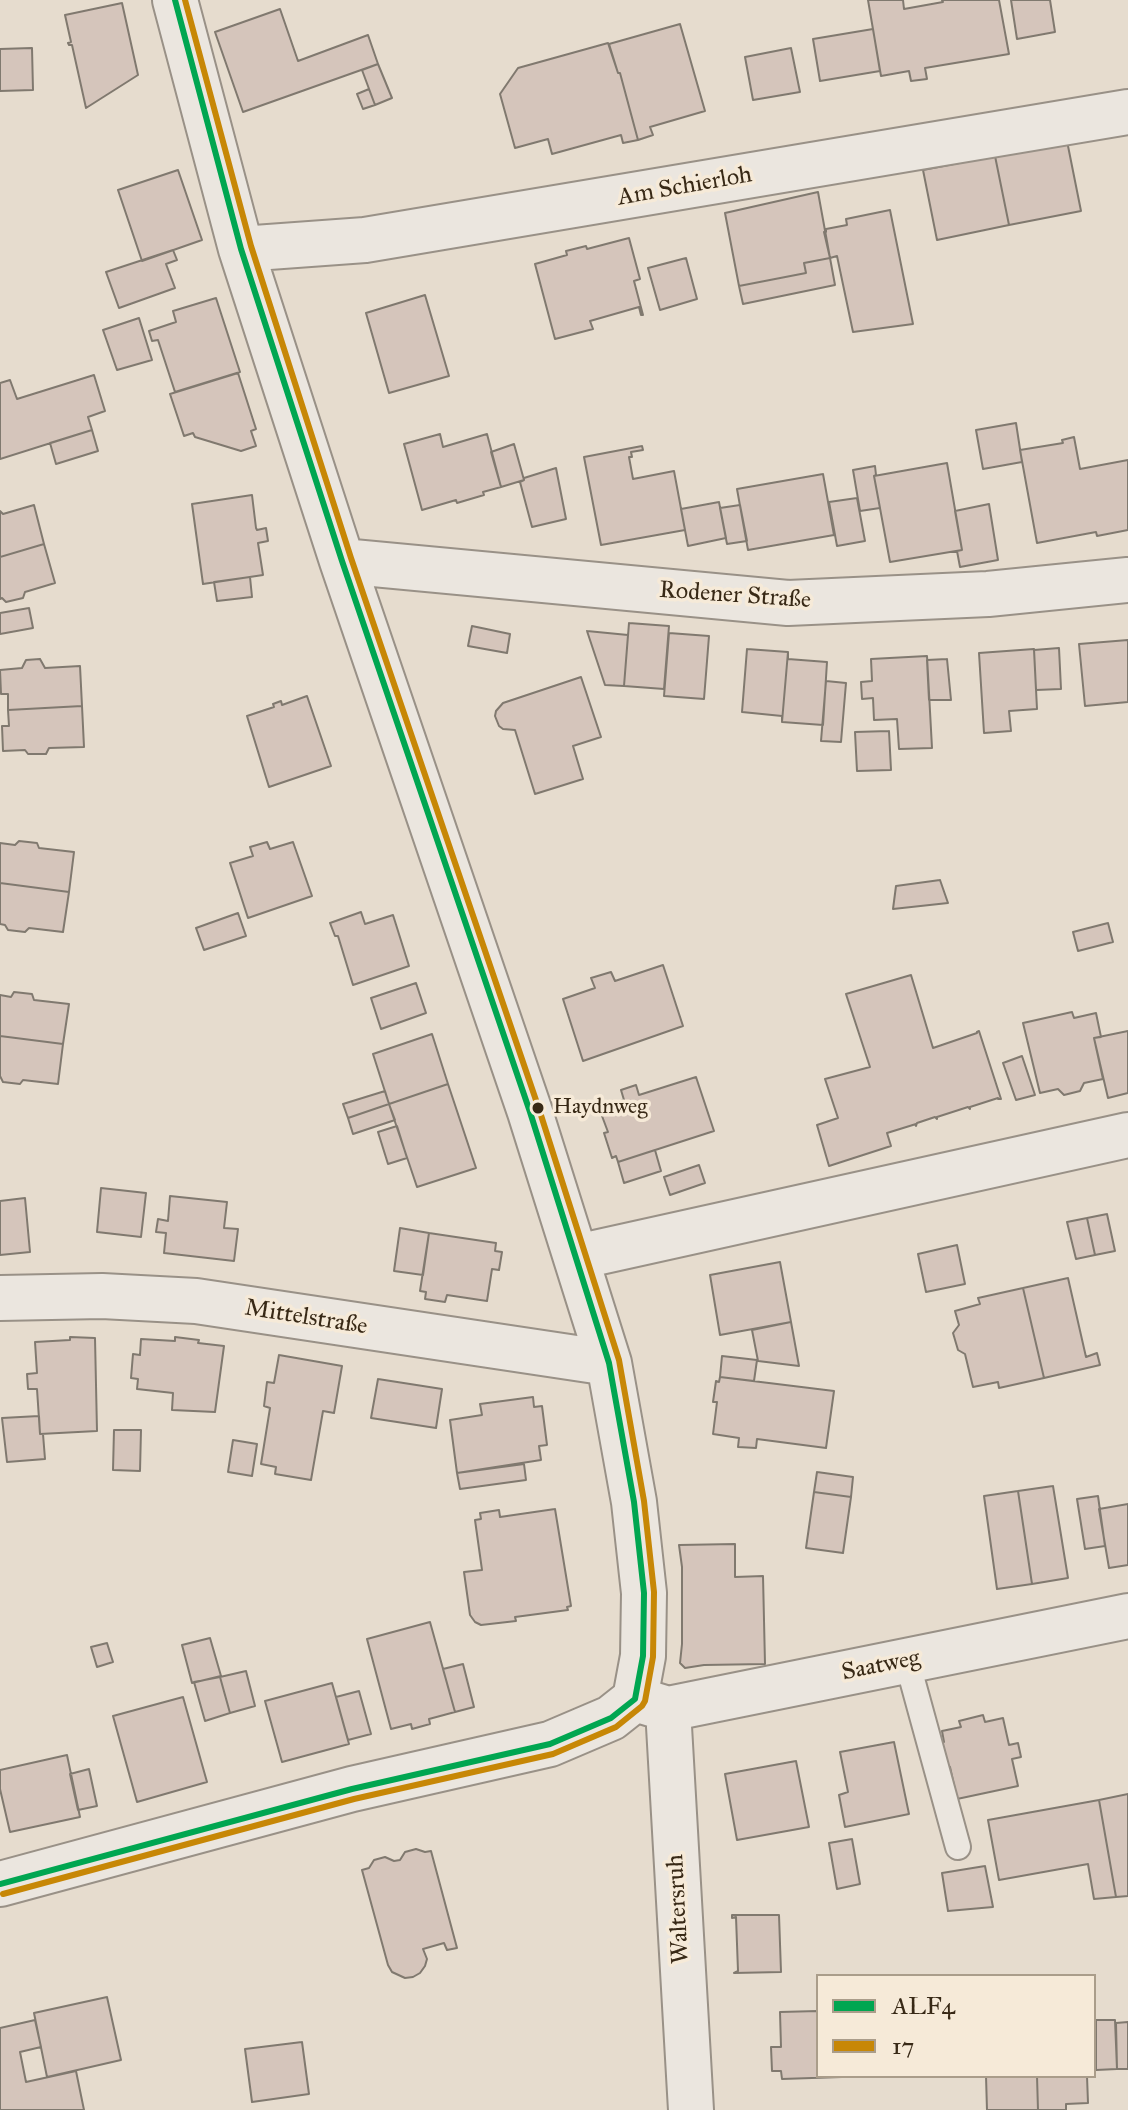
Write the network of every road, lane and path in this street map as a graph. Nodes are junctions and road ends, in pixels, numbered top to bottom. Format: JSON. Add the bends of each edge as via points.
{"nodes":[{"id":1,"x":175,"y":0,"type":"edge"},
{"id":2,"x":1128,"y":112,"type":"edge"},
{"id":3,"x":241,"y":249,"type":"junction"},
{"id":4,"x":342,"y":561,"type":"junction"},
{"id":5,"x":1128,"y":580,"type":"edge"},
{"id":6,"x":1128,"y":1135,"type":"edge"},
{"id":7,"x":577,"y":1257,"type":"junction"},
{"id":8,"x":0,"y":1298,"type":"edge"},
{"id":9,"x":609,"y":1363,"type":"junction"},
{"id":10,"x":1128,"y":1616,"type":"edge"},
{"id":11,"x":907,"y":1661,"type":"junction"},
{"id":12,"x":651,"y":1704,"type":"junction"},
{"id":13,"x":958,"y":1847,"type":"dead end"},
{"id":14,"x":0,"y":1884,"type":"edge"},
{"id":15,"x":691,"y":2110,"type":"edge"}],
"edges":[{"from":1,"to":3,"type":"street","name":"Waltersruh"},
{"from":2,"to":3,"type":"street","name":"Am Schierloh","via":[[365,240]]},
{"from":3,"to":4,"type":"street","name":"Waltersruh"},
{"from":4,"to":5,"type":"street","name":"Rodener Straße","via":[[788,603],[988,594]]},
{"from":4,"to":7,"type":"street","name":"Waltersruh"},
{"from":6,"to":7,"type":"street"},
{"from":7,"to":9,"type":"street","name":"Waltersruh"},
{"from":8,"to":9,"type":"street","name":"Mittelstraße","via":[[196,1301]]},
{"from":9,"to":12,"type":"street","name":"Waltersruh","via":[[634,1502]]},
{"from":10,"to":11,"type":"street","name":"Saatweg"},
{"from":11,"to":12,"type":"street","name":"Saatweg"},
{"from":11,"to":13,"type":"lane"},
{"from":12,"to":14,"type":"street","via":[[550,1744],[352,1789]]},
{"from":12,"to":15,"type":"street","name":"Waltersruh"}]}
